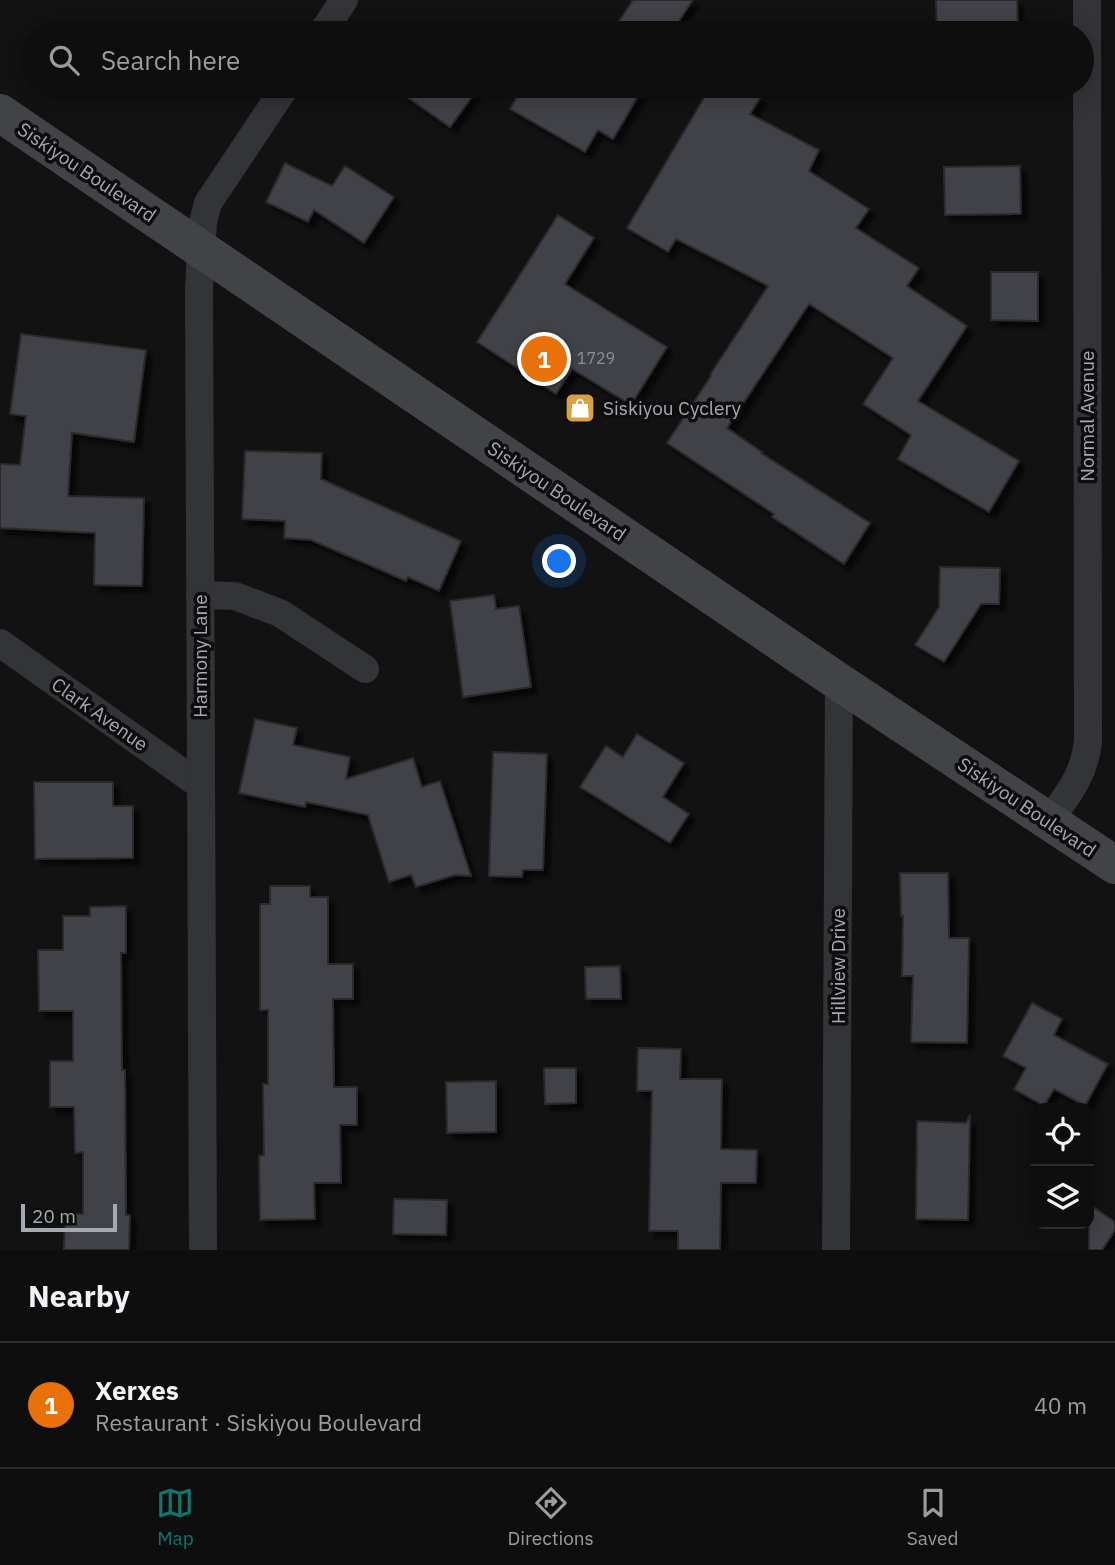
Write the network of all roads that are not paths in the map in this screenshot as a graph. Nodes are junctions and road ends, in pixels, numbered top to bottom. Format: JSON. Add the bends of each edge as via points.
{"nodes":[{"id":1,"x":344,"y":0,"type":"edge"},
{"id":2,"x":1087,"y":0,"type":"edge"},
{"id":3,"x":330,"y":21,"type":"edge"},
{"id":4,"x":1087,"y":21,"type":"edge"},
{"id":5,"x":278,"y":98,"type":"edge"},
{"id":6,"x":1087,"y":98,"type":"edge"},
{"id":7,"x":0,"y":113,"type":"edge"},
{"id":8,"x":202,"y":250,"type":"junction"},
{"id":9,"x":200,"y":595,"type":"junction"},
{"id":10,"x":0,"y":643,"type":"edge"},
{"id":11,"x":365,"y":669,"type":"dead end"},
{"id":12,"x":839,"y":682,"type":"junction"},
{"id":13,"x":200,"y":785,"type":"junction"},
{"id":14,"x":1049,"y":821,"type":"junction"},
{"id":15,"x":1115,"y":865,"type":"edge"},
{"id":16,"x":203,"y":1250,"type":"edge"},
{"id":17,"x":836,"y":1250,"type":"edge"}],
"edges":[{"from":1,"to":3,"type":"street"},
{"from":2,"to":4,"type":"street","name":"Normal Avenue"},
{"from":5,"to":8,"type":"street","name":"Harmony Lane","via":[[208,203]]},
{"from":6,"to":14,"type":"street","name":"Normal Avenue","via":[[1088,742],[1076,783]]},
{"from":7,"to":8,"type":"main road","name":"Siskiyou Boulevard"},
{"from":8,"to":9,"type":"street","name":"Harmony Lane"},
{"from":8,"to":12,"type":"main road","name":"Siskiyou Boulevard"},
{"from":9,"to":11,"type":"street","via":[[235,596],[280,613]]},
{"from":9,"to":13,"type":"street","name":"Harmony Lane"},
{"from":10,"to":13,"type":"street","name":"Clark Avenue"},
{"from":12,"to":14,"type":"main road","name":"Siskiyou Boulevard"},
{"from":12,"to":17,"type":"street","name":"Hillview Drive"},
{"from":13,"to":16,"type":"street","name":"Harmony Lane"},
{"from":14,"to":15,"type":"main road","name":"Siskiyou Boulevard"}]}
